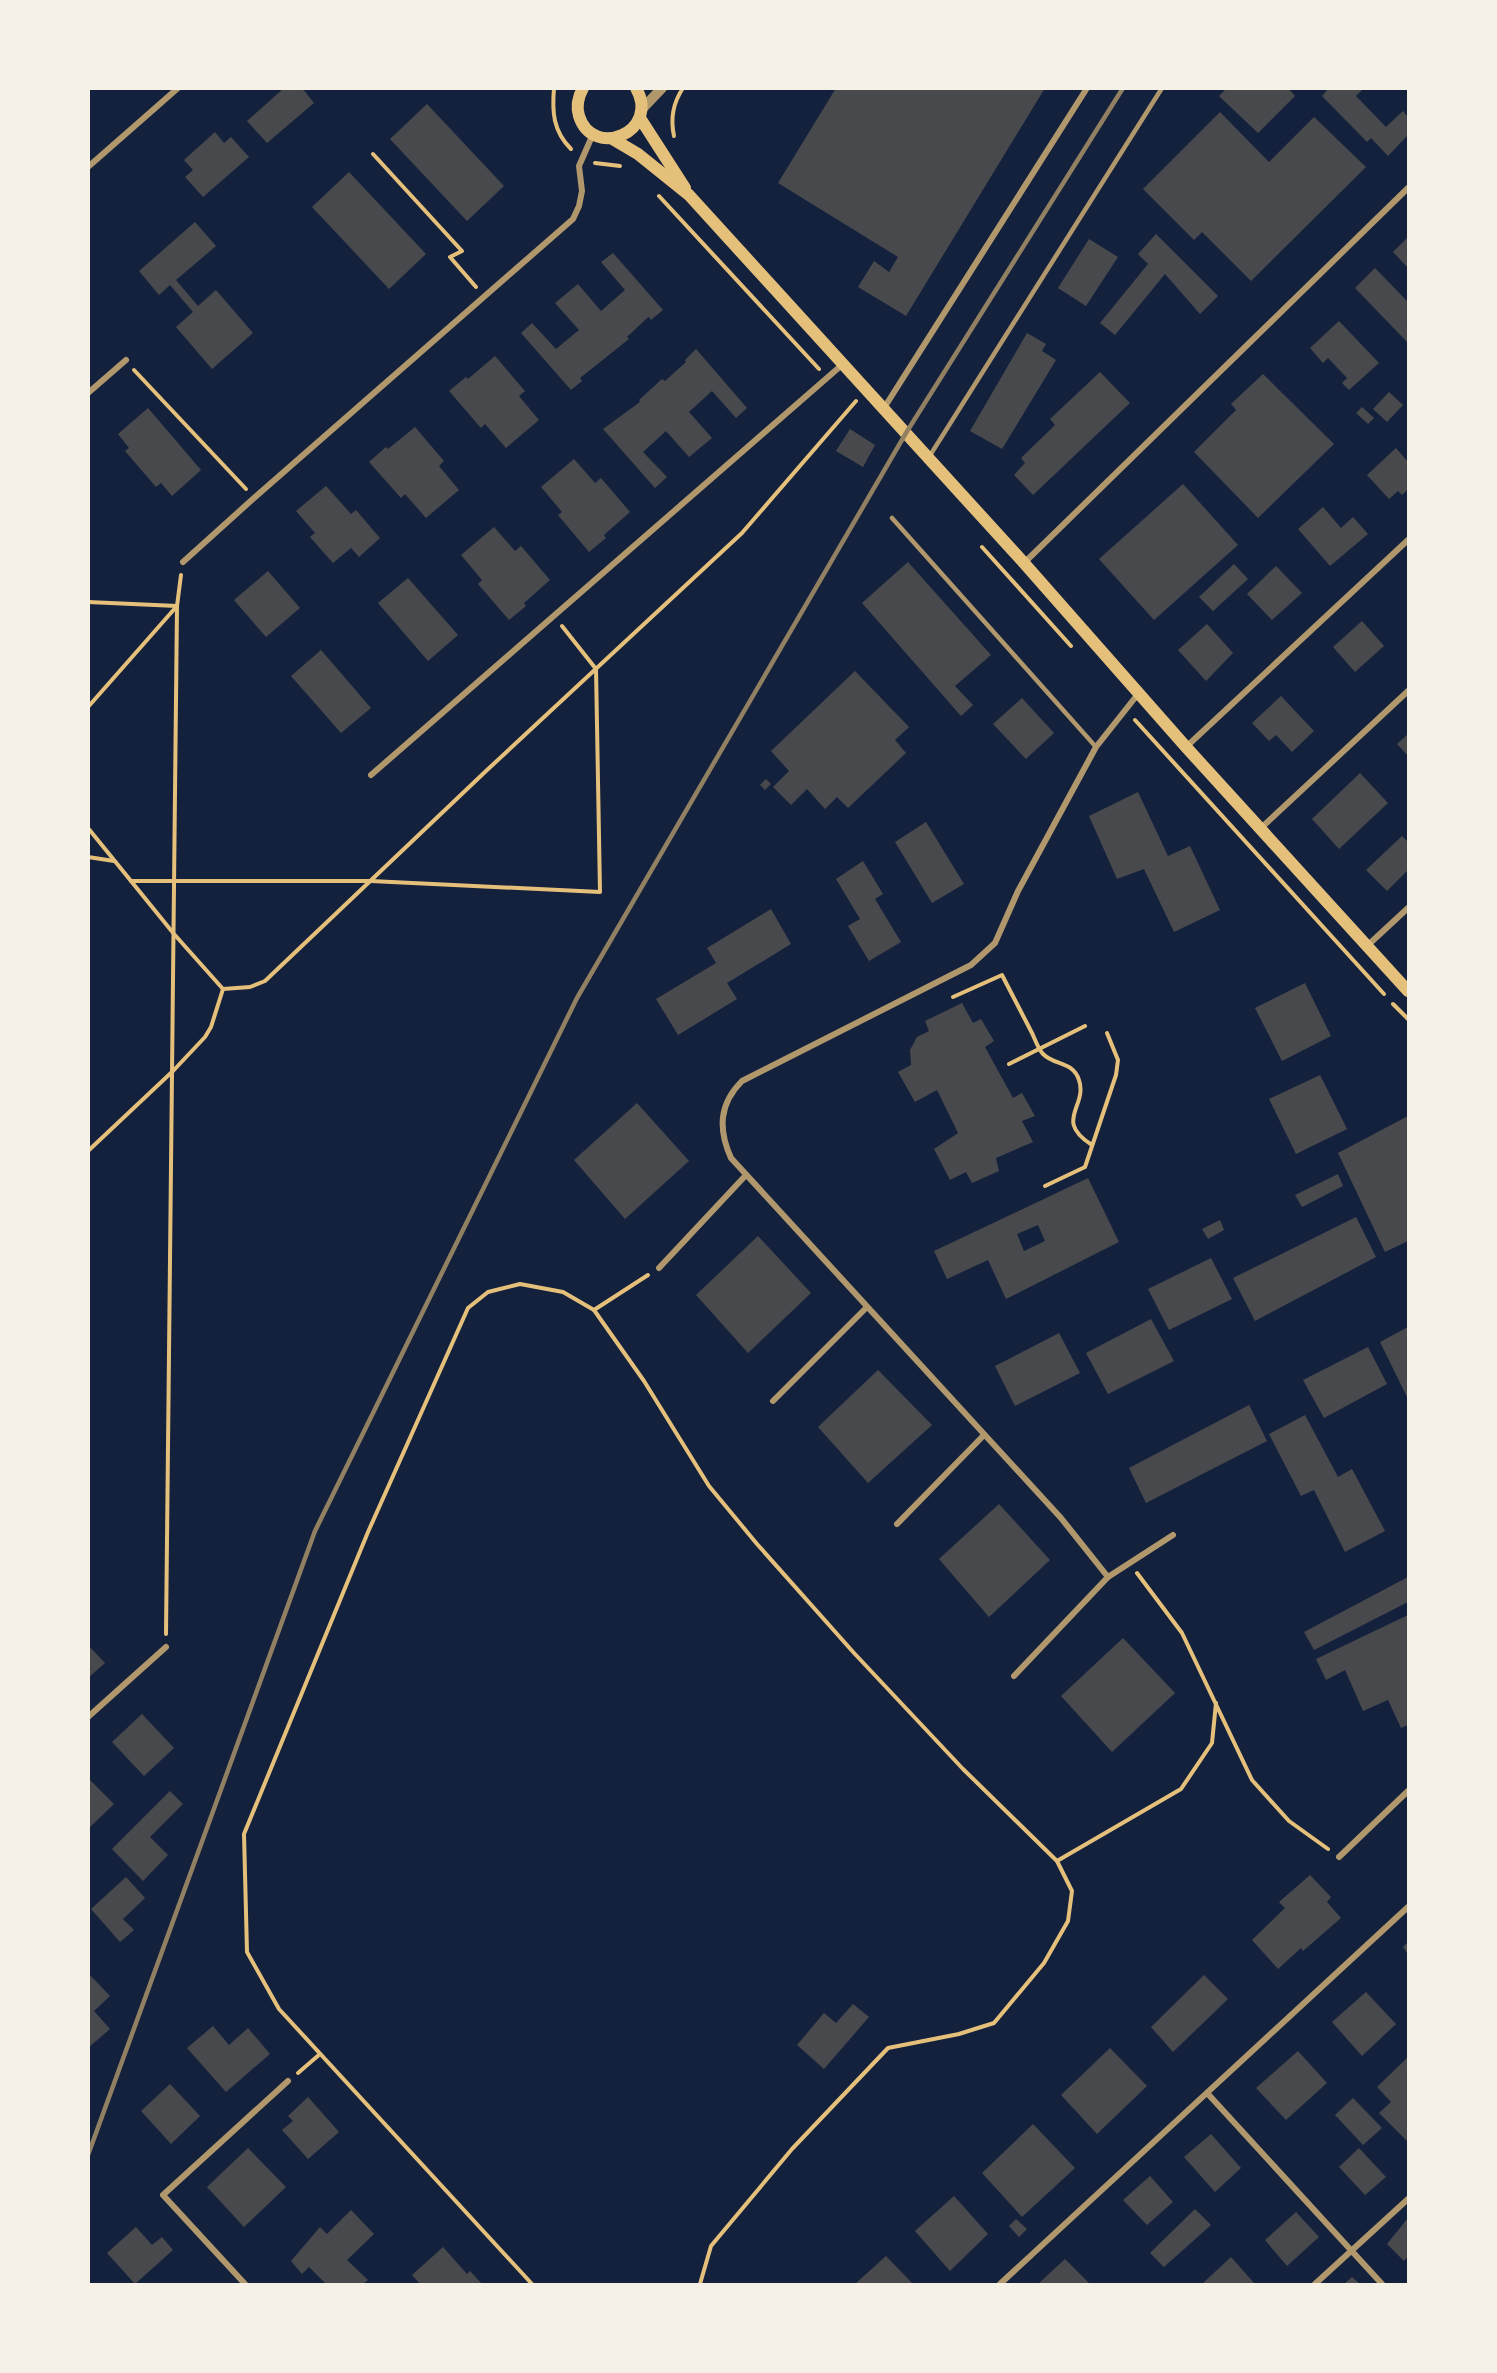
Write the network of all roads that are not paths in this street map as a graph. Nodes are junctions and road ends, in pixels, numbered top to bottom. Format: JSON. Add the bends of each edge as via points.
{"nodes":[{"id":1,"x":178,"y":88,"type":"edge"},
{"id":2,"x":636,"y":88,"type":"edge"},
{"id":3,"x":662,"y":88,"type":"edge"},
{"id":4,"x":1087,"y":88,"type":"edge"},
{"id":5,"x":1162,"y":88,"type":"edge"},
{"id":6,"x":578,"y":92,"type":"edge"},
{"id":7,"x":641,"y":114,"type":"junction"},
{"id":8,"x":592,"y":134,"type":"junction"},
{"id":9,"x":611,"y":138,"type":"junction"},
{"id":10,"x":88,"y":167,"type":"edge"},
{"id":11,"x":1408,"y":188,"type":"edge"},
{"id":12,"x":689,"y":195,"type":"junction"},
{"id":13,"x":126,"y":360,"type":"road end"},
{"id":14,"x":844,"y":364,"type":"junction"},
{"id":15,"x":88,"y":393,"type":"edge"},
{"id":16,"x":884,"y":408,"type":"junction"},
{"id":17,"x":928,"y":459,"type":"junction"},
{"id":18,"x":892,"y":518,"type":"dead end"},
{"id":19,"x":1408,"y":540,"type":"edge"},
{"id":20,"x":183,"y":562,"type":"road end"},
{"id":21,"x":1024,"y":563,"type":"junction"},
{"id":22,"x":1408,"y":691,"type":"edge"},
{"id":23,"x":1139,"y":693,"type":"junction"},
{"id":24,"x":1096,"y":747,"type":"junction"},
{"id":25,"x":1186,"y":747,"type":"junction"},
{"id":26,"x":371,"y":775,"type":"dead end"},
{"id":27,"x":1260,"y":829,"type":"junction"},
{"id":28,"x":1408,"y":908,"type":"edge"},
{"id":29,"x":1366,"y":946,"type":"junction"},
{"id":30,"x":1408,"y":991,"type":"edge"},
{"id":31,"x":746,"y":1175,"type":"junction"},
{"id":32,"x":659,"y":1268,"type":"road end"},
{"id":33,"x":867,"y":1307,"type":"junction"},
{"id":34,"x":773,"y":1401,"type":"dead end"},
{"id":35,"x":984,"y":1435,"type":"junction"},
{"id":36,"x":897,"y":1524,"type":"dead end"},
{"id":37,"x":1173,"y":1535,"type":"dead end"},
{"id":38,"x":1108,"y":1577,"type":"junction"},
{"id":39,"x":166,"y":1647,"type":"road end"},
{"id":40,"x":1014,"y":1676,"type":"dead end"},
{"id":41,"x":88,"y":1717,"type":"edge"},
{"id":42,"x":1408,"y":1791,"type":"edge"},
{"id":43,"x":1339,"y":1857,"type":"road end"},
{"id":44,"x":1408,"y":1907,"type":"edge"},
{"id":45,"x":288,"y":2081,"type":"road end"},
{"id":46,"x":1208,"y":2094,"type":"junction"},
{"id":47,"x":1408,"y":2199,"type":"edge"},
{"id":48,"x":1351,"y":2252,"type":"junction"},
{"id":49,"x":245,"y":2284,"type":"edge"},
{"id":50,"x":1000,"y":2284,"type":"edge"},
{"id":51,"x":1315,"y":2284,"type":"edge"},
{"id":52,"x":1382,"y":2284,"type":"edge"}],
"edges":[{"from":1,"to":10,"type":"street"},
{"from":2,"to":7,"type":"main road"},
{"from":3,"to":7,"type":"street"},
{"from":4,"to":16,"type":"street"},
{"from":5,"to":17,"type":"lane"},
{"from":6,"to":8,"type":"main road","via":[[580,119]]},
{"from":7,"to":9,"type":"main road","via":[[628,132]]},
{"from":7,"to":12,"type":"main road"},
{"from":8,"to":9,"type":"main road"},
{"from":8,"to":20,"type":"street","via":[[579,166],[582,191],[573,219]]},
{"from":9,"to":12,"type":"main road","via":[[638,154]]},
{"from":11,"to":21,"type":"street"},
{"from":12,"to":14,"type":"main road"},
{"from":13,"to":15,"type":"street"},
{"from":14,"to":16,"type":"main road"},
{"from":14,"to":26,"type":"street"},
{"from":16,"to":17,"type":"main road"},
{"from":17,"to":21,"type":"main road"},
{"from":18,"to":24,"type":"lane"},
{"from":19,"to":25,"type":"street"},
{"from":21,"to":23,"type":"main road"},
{"from":22,"to":27,"type":"street"},
{"from":23,"to":24,"type":"street"},
{"from":23,"to":25,"type":"main road"},
{"from":24,"to":31,"type":"street","via":[[994,943],[971,965],[751,1076],[732,1092],[725,1104],[723,1133],[730,1158]]},
{"from":25,"to":27,"type":"main road"},
{"from":27,"to":29,"type":"main road"},
{"from":28,"to":29,"type":"street"},
{"from":29,"to":30,"type":"main road"},
{"from":31,"to":32,"type":"street"},
{"from":31,"to":33,"type":"street"},
{"from":33,"to":34,"type":"street"},
{"from":33,"to":35,"type":"street"},
{"from":35,"to":36,"type":"street"},
{"from":35,"to":38,"type":"street","via":[[1061,1518]]},
{"from":37,"to":38,"type":"street"},
{"from":38,"to":40,"type":"street"},
{"from":39,"to":41,"type":"street"},
{"from":42,"to":43,"type":"street"},
{"from":44,"to":46,"type":"street"},
{"from":45,"to":49,"type":"street","via":[[163,2195]]},
{"from":46,"to":48,"type":"street"},
{"from":46,"to":50,"type":"street"},
{"from":47,"to":48,"type":"street"},
{"from":48,"to":51,"type":"street"},
{"from":48,"to":52,"type":"street"}]}
